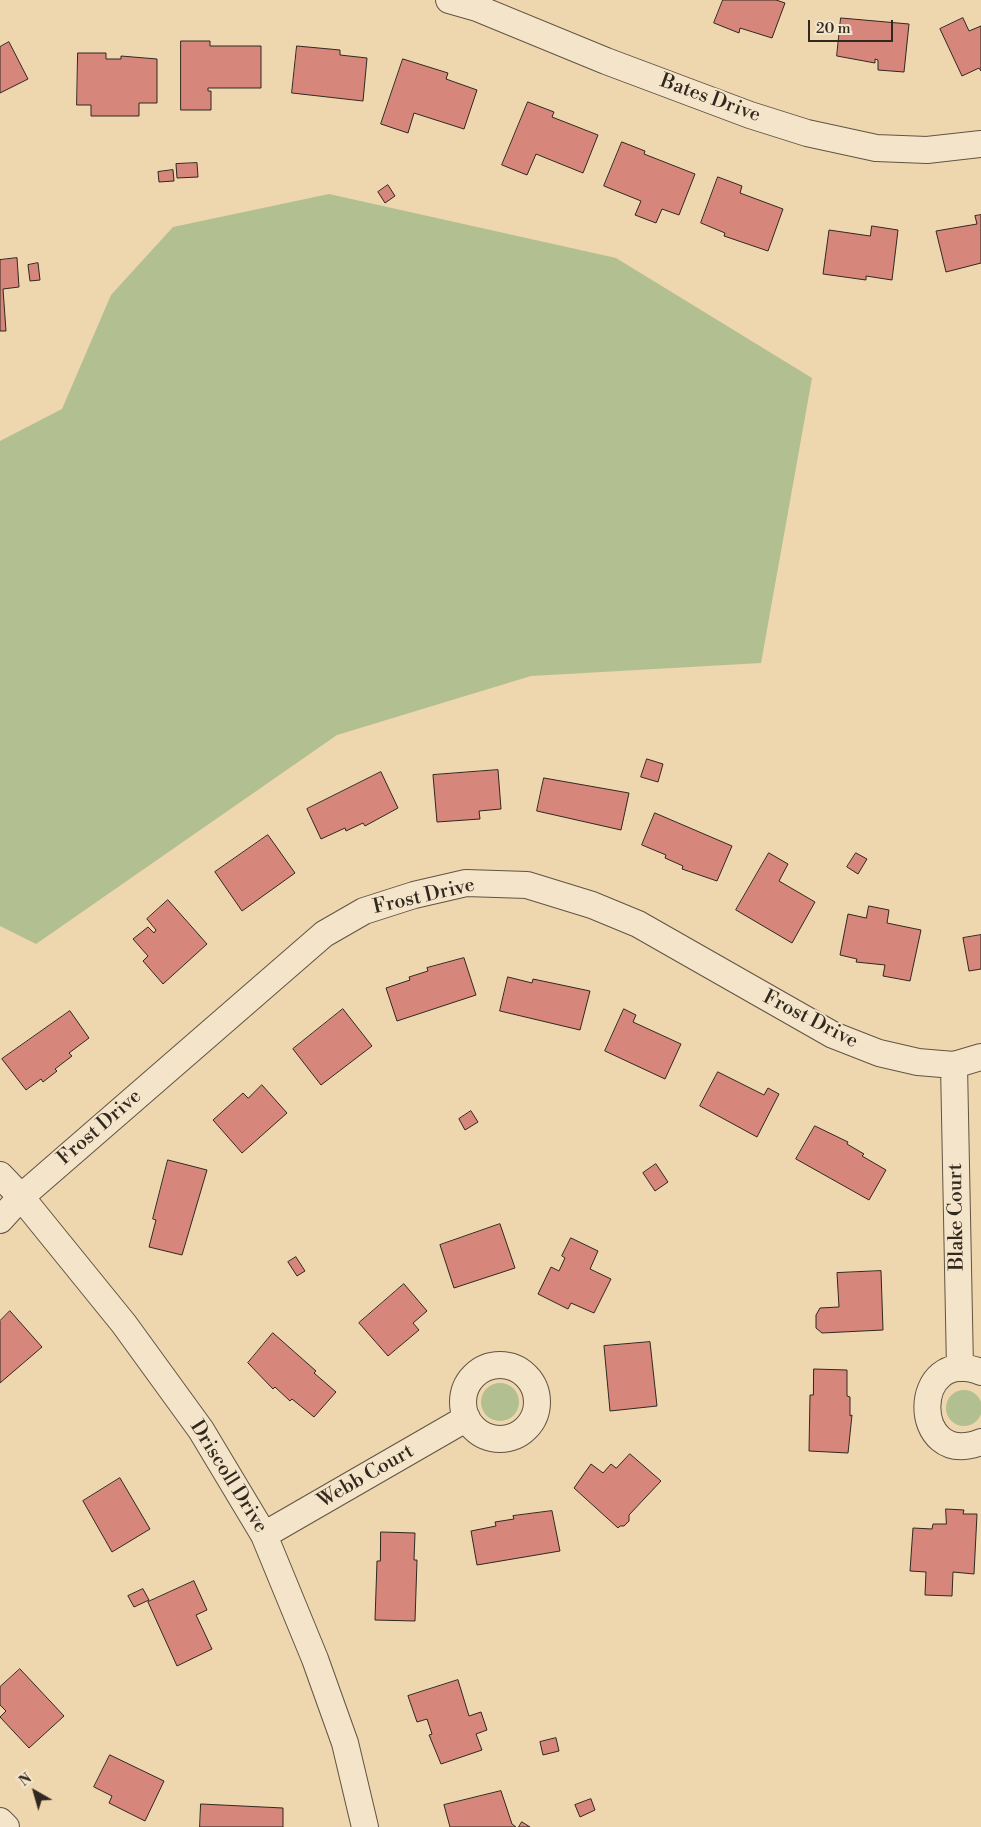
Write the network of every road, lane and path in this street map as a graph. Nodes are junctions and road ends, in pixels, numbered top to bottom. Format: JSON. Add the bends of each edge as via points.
{"nodes":[{"id":1,"x":449,"y":0,"type":"edge"},
{"id":2,"x":981,"y":144,"type":"edge"},
{"id":3,"x":981,"y":1057,"type":"edge"},
{"id":4,"x":954,"y":1065,"type":"junction"},
{"id":5,"x":0,"y":1175,"type":"edge"},
{"id":6,"x":21,"y":1197,"type":"junction"},
{"id":7,"x":0,"y":1220,"type":"edge"},
{"id":8,"x":970,"y":1370,"type":"edge"},
{"id":9,"x":467,"y":1418,"type":"dead end"},
{"id":10,"x":981,"y":1442,"type":"edge"},
{"id":11,"x":264,"y":1535,"type":"junction"},
{"id":12,"x":0,"y":1822,"type":"edge"},
{"id":13,"x":6,"y":1827,"type":"edge"},
{"id":14,"x":365,"y":1827,"type":"edge"}],
"edges":[{"from":1,"to":2,"type":"street","name":"Bates Drive","via":[[477,8],[606,61],[807,133],[876,148],[927,150]]},
{"from":3,"to":4,"type":"street","name":"Frost Drive"},
{"from":4,"to":6,"type":"street","name":"Frost Drive","via":[[918,1062],[879,1053],[833,1035],[638,924],[592,905],[527,885],[466,883],[381,904],[324,934]]},
{"from":4,"to":8,"type":"street","name":"Blake Court"},
{"from":5,"to":6,"type":"street","name":"Driscoll Drive"},
{"from":6,"to":7,"type":"street","name":"Frost Drive"},
{"from":6,"to":11,"type":"street","name":"Driscoll Drive","via":[[124,1324],[195,1422]]},
{"from":8,"to":10,"type":"street","name":"Blake Court","via":[[938,1379],[930,1389],[926,1412],[936,1435],[946,1442],[958,1446]]},
{"from":9,"to":11,"type":"street","name":"Webb Court"},
{"from":11,"to":14,"type":"street","name":"Driscoll Drive","via":[[315,1659],[345,1743]]},
{"from":12,"to":13,"type":"street"}]}
